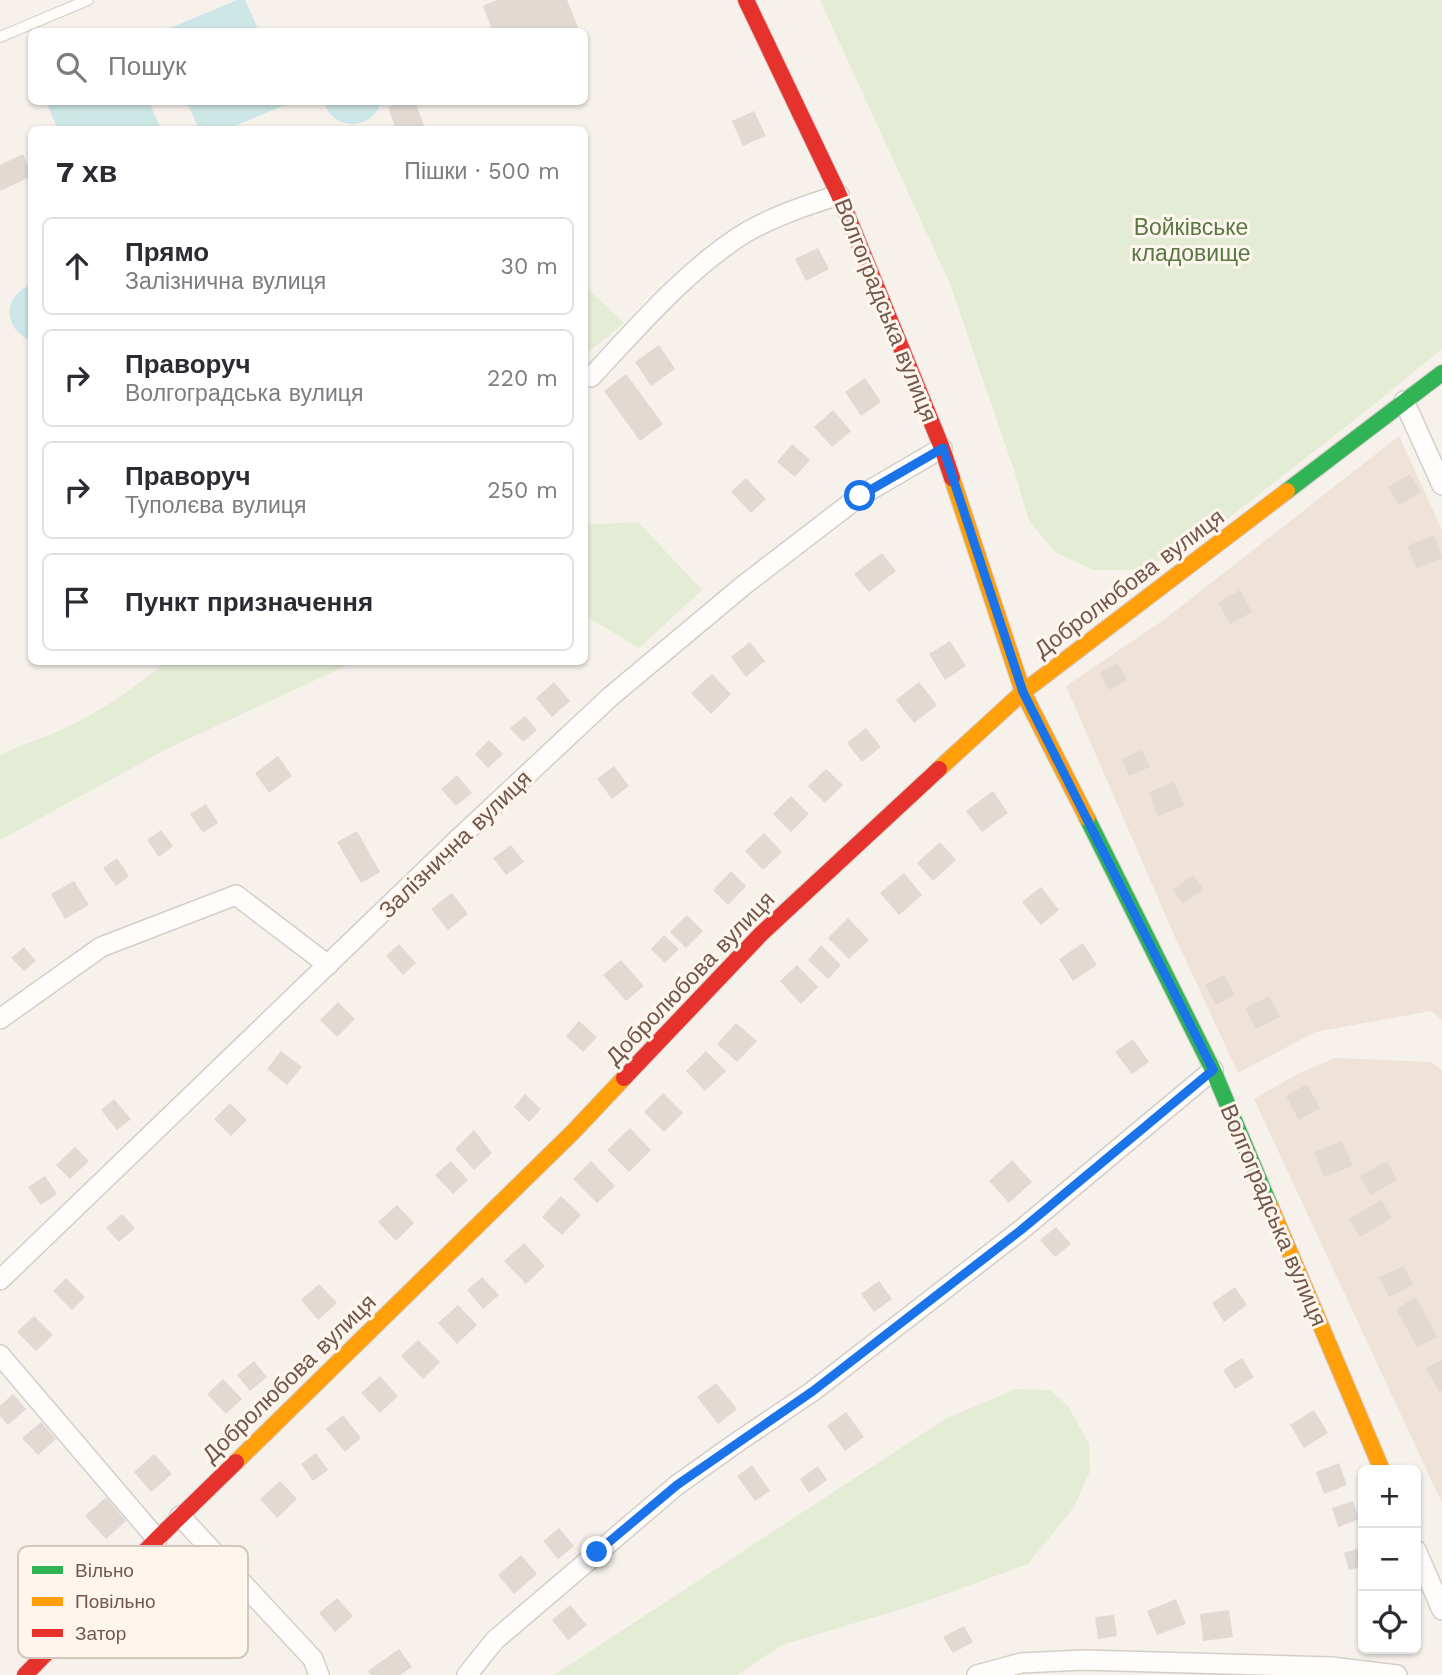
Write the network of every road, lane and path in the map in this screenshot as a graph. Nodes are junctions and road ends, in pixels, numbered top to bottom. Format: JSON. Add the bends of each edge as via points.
{"nodes":[{"id":1,"x":88,"y":0,"type":"edge"},
{"id":2,"x":746,"y":0,"type":"edge"},
{"id":3,"x":0,"y":37,"type":"edge"},
{"id":4,"x":839,"y":195,"type":"junction"},
{"id":5,"x":1442,"y":373,"type":"edge"},
{"id":6,"x":591,"y":377,"type":"dead end"},
{"id":7,"x":1404,"y":401,"type":"junction"},
{"id":8,"x":943,"y":448,"type":"junction"},
{"id":9,"x":1442,"y":485,"type":"edge"},
{"id":10,"x":1023,"y":692,"type":"junction"},
{"id":11,"x":328,"y":965,"type":"junction"},
{"id":12,"x":0,"y":1019,"type":"edge"},
{"id":13,"x":1213,"y":1070,"type":"junction"},
{"id":14,"x":0,"y":1280,"type":"edge"},
{"id":15,"x":0,"y":1355,"type":"edge"},
{"id":16,"x":1380,"y":1465,"type":"edge"},
{"id":17,"x":180,"y":1516,"type":"junction"},
{"id":18,"x":157,"y":1539,"type":"junction"},
{"id":19,"x":150,"y":1546,"type":"edge"},
{"id":20,"x":208,"y":1546,"type":"edge"},
{"id":21,"x":1421,"y":1556,"type":"edge"},
{"id":22,"x":1435,"y":1574,"type":"edge"},
{"id":23,"x":248,"y":1589,"type":"edge"},
{"id":24,"x":1442,"y":1610,"type":"edge"},
{"id":25,"x":42,"y":1658,"type":"edge"},
{"id":26,"x":25,"y":1675,"type":"edge"},
{"id":27,"x":319,"y":1675,"type":"edge"},
{"id":28,"x":467,"y":1675,"type":"edge"},
{"id":29,"x":976,"y":1675,"type":"edge"},
{"id":30,"x":1396,"y":1675,"type":"edge"}],
"edges":[{"from":1,"to":3,"type":"lane"},
{"from":2,"to":4,"type":"street","name":"Волгоградська вулиця"},
{"from":4,"to":6,"type":"street","via":[[802,206],[745,233],[657,307]]},
{"from":4,"to":8,"type":"street","name":"Волгоградська вулиця"},
{"from":5,"to":7,"type":"street","name":"Добролюбова вулиця"},
{"from":7,"to":9,"type":"street"},
{"from":7,"to":10,"type":"street","name":"Добролюбова вулиця"},
{"from":8,"to":10,"type":"street","name":"Волгоградська вулиця"},
{"from":8,"to":11,"type":"street","name":"Залізнична вулиця","via":[[860,496],[610,697]]},
{"from":10,"to":13,"type":"street","name":"Волгоградська вулиця"},
{"from":10,"to":17,"type":"street","name":"Добролюбова вулиця","via":[[761,934],[573,1132]]},
{"from":11,"to":12,"type":"street","via":[[236,895],[102,947]]},
{"from":11,"to":14,"type":"street","name":"Залізнична вулиця"},
{"from":13,"to":16,"type":"street","name":"Волгоградська вулиця"},
{"from":13,"to":28,"type":"street","via":[[1021,1230],[813,1391],[677,1485],[495,1640]]},
{"from":15,"to":18,"type":"street"},
{"from":17,"to":18,"type":"street","name":"Добролюбова вулиця"},
{"from":17,"to":20,"type":"street"},
{"from":18,"to":19,"type":"street","name":"Добролюбова вулиця"},
{"from":21,"to":22,"type":"street"},
{"from":22,"to":24,"type":"street"},
{"from":23,"to":27,"type":"street","via":[[313,1659]]},
{"from":25,"to":26,"type":"street","name":"Добролюбова вулиця"},
{"from":29,"to":30,"type":"street","via":[[1021,1663],[1083,1660],[1331,1667]]}]}
